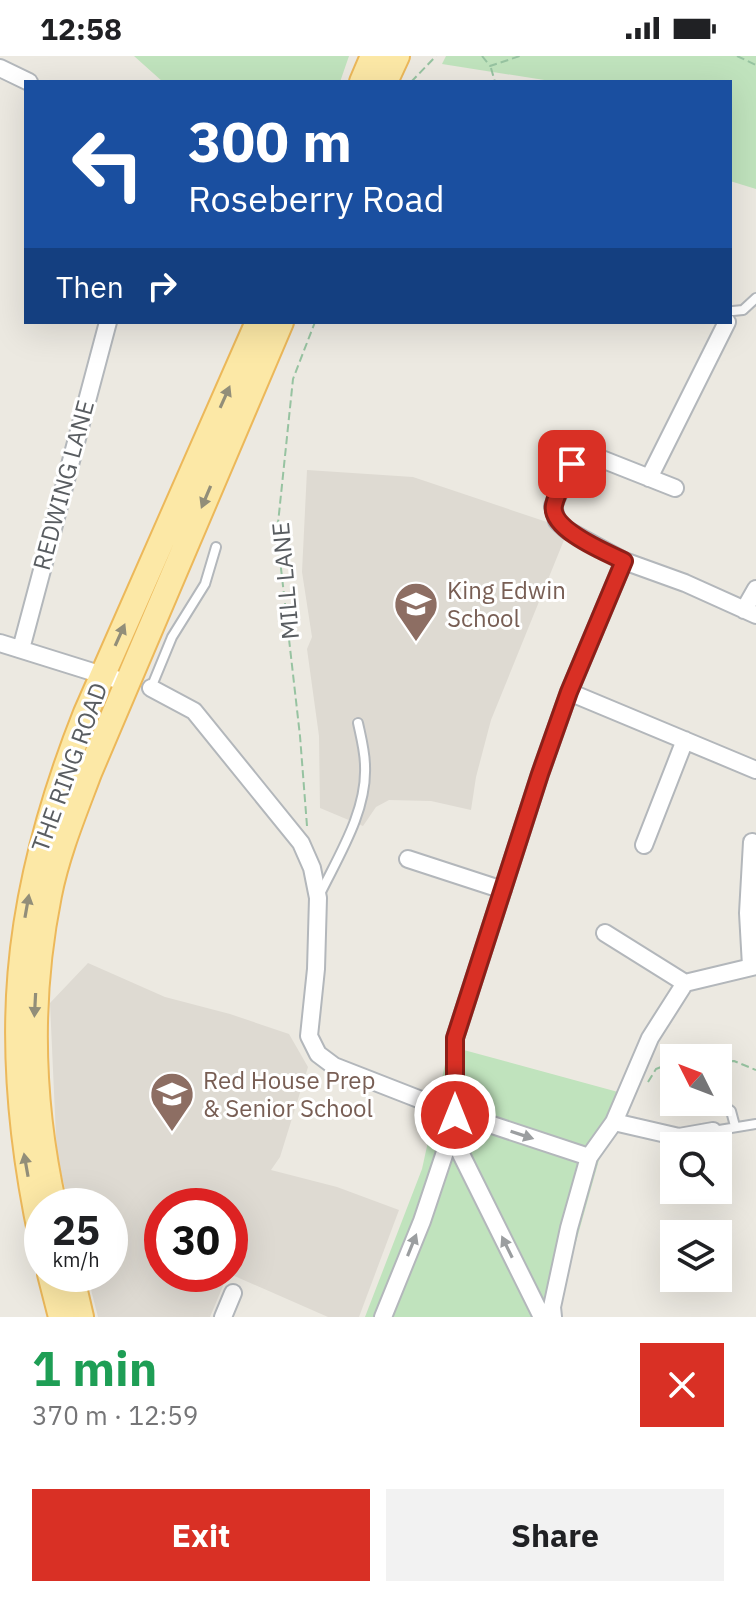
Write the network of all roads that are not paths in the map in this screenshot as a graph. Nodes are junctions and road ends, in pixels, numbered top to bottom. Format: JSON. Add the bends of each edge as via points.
{"nodes":[{"id":1,"x":373,"y":56,"type":"edge"},
{"id":2,"x":397,"y":56,"type":"edge"},
{"id":3,"x":0,"y":68,"type":"edge"},
{"id":4,"x":25,"y":80,"type":"edge"},
{"id":5,"x":363,"y":80,"type":"edge"},
{"id":6,"x":386,"y":80,"type":"edge"},
{"id":7,"x":756,"y":298,"type":"edge"},
{"id":8,"x":732,"y":315,"type":"edge"},
{"id":9,"x":107,"y":324,"type":"edge"},
{"id":10,"x":257,"y":324,"type":"edge"},
{"id":11,"x":280,"y":324,"type":"edge"},
{"id":12,"x":726,"y":324,"type":"edge"},
{"id":13,"x":649,"y":478,"type":"junction"},
{"id":14,"x":675,"y":488,"type":"dead end"},
{"id":15,"x":216,"y":547,"type":"dead end"},
{"id":16,"x":624,"y":561,"type":"junction"},
{"id":17,"x":756,"y":589,"type":"edge"},
{"id":18,"x":750,"y":612,"type":"edge"},
{"id":19,"x":0,"y":643,"type":"edge"},
{"id":20,"x":21,"y":649,"type":"junction"},
{"id":21,"x":102,"y":675,"type":"junction"},
{"id":22,"x":140,"y":686,"type":"junction"},
{"id":23,"x":569,"y":692,"type":"junction"},
{"id":24,"x":358,"y":723,"type":"dead end"},
{"id":25,"x":685,"y":740,"type":"junction"},
{"id":26,"x":756,"y":770,"type":"edge"},
{"id":27,"x":752,"y":842,"type":"dead end"},
{"id":28,"x":644,"y":845,"type":"dead end"},
{"id":29,"x":408,"y":859,"type":"dead end"},
{"id":30,"x":503,"y":890,"type":"junction"},
{"id":31,"x":318,"y":898,"type":"junction"},
{"id":32,"x":605,"y":933,"type":"dead end"},
{"id":33,"x":753,"y":966,"type":"edge"},
{"id":34,"x":685,"y":983,"type":"junction"},
{"id":35,"x":732,"y":1115,"type":"edge"},
{"id":36,"x":614,"y":1122,"type":"junction"},
{"id":37,"x":452,"y":1123,"type":"junction"},
{"id":38,"x":756,"y":1124,"type":"edge"},
{"id":39,"x":735,"y":1126,"type":"junction"},
{"id":40,"x":713,"y":1131,"type":"joint"},
{"id":41,"x":589,"y":1157,"type":"junction"},
{"id":42,"x":31,"y":1188,"type":"edge"},
{"id":43,"x":51,"y":1188,"type":"edge"},
{"id":44,"x":55,"y":1292,"type":"edge"},
{"id":45,"x":75,"y":1292,"type":"edge"},
{"id":46,"x":233,"y":1293,"type":"dead end"},
{"id":47,"x":61,"y":1317,"type":"edge"},
{"id":48,"x":81,"y":1317,"type":"edge"},
{"id":49,"x":223,"y":1317,"type":"edge"},
{"id":50,"x":383,"y":1317,"type":"edge"},
{"id":51,"x":542,"y":1317,"type":"edge"},
{"id":52,"x":553,"y":1317,"type":"edge"}],
"edges":[{"from":1,"to":5,"type":"main road"},
{"from":2,"to":6,"type":"main road"},
{"from":3,"to":4,"type":"street"},
{"from":7,"to":8,"type":"lane"},
{"from":9,"to":20,"type":"street","name":"REDWING LANE"},
{"from":21,"to":10,"type":"main road","name":"THE RING ROAD","one_way":true},
{"from":11,"to":22,"type":"main road","name":"THE RING ROAD","one_way":true},
{"from":12,"to":13,"type":"street"},
{"from":13,"to":14,"type":"street"},
{"from":13,"to":16,"type":"street","via":[[582,456],[572,464],[553,506],[557,521],[567,530]]},
{"from":15,"to":22,"type":"lane","via":[[205,584]]},
{"from":16,"to":18,"type":"street"},
{"from":16,"to":23,"type":"street"},
{"from":17,"to":18,"type":"street"},
{"from":19,"to":20,"type":"street"},
{"from":20,"to":21,"type":"street"},
{"from":21,"to":22,"type":"street"},
{"from":42,"to":21,"type":"main road","name":"THE RING ROAD","one_way":true,"via":[[15,1074],[21,941],[35,862],[65,764]]},
{"from":22,"to":31,"type":"street","via":[[194,711],[301,843]]},
{"from":22,"to":43,"type":"main road","name":"THE RING ROAD","one_way":true,"via":[[70,823],[49,893],[33,1032],[38,1113]]},
{"from":23,"to":25,"type":"street"},
{"from":23,"to":30,"type":"street"},
{"from":24,"to":31,"type":"lane","via":[[363,794]]},
{"from":25,"to":26,"type":"street"},
{"from":25,"to":28,"type":"street"},
{"from":27,"to":33,"type":"street","via":[[748,913]]},
{"from":29,"to":30,"type":"street"},
{"from":30,"to":37,"type":"street","via":[[455,1038]]},
{"from":31,"to":37,"type":"street","via":[[309,1036],[318,1054],[334,1066],[434,1105]]},
{"from":32,"to":34,"type":"street"},
{"from":33,"to":34,"type":"street"},
{"from":34,"to":36,"type":"street","via":[[650,1038]]},
{"from":35,"to":39,"type":"lane"},
{"from":36,"to":40,"type":"street","via":[[679,1137]]},
{"from":36,"to":41,"type":"street"},
{"from":37,"to":41,"type":"street","one_way":true,"via":[[462,1115]]},
{"from":50,"to":37,"type":"street","one_way":true,"via":[[422,1221]]},
{"from":51,"to":37,"type":"street","one_way":true},
{"from":38,"to":39,"type":"lane"},
{"from":39,"to":40,"type":"lane"},
{"from":41,"to":52,"type":"street"},
{"from":44,"to":47,"type":"main road"},
{"from":45,"to":48,"type":"main road"},
{"from":46,"to":49,"type":"street"}]}
